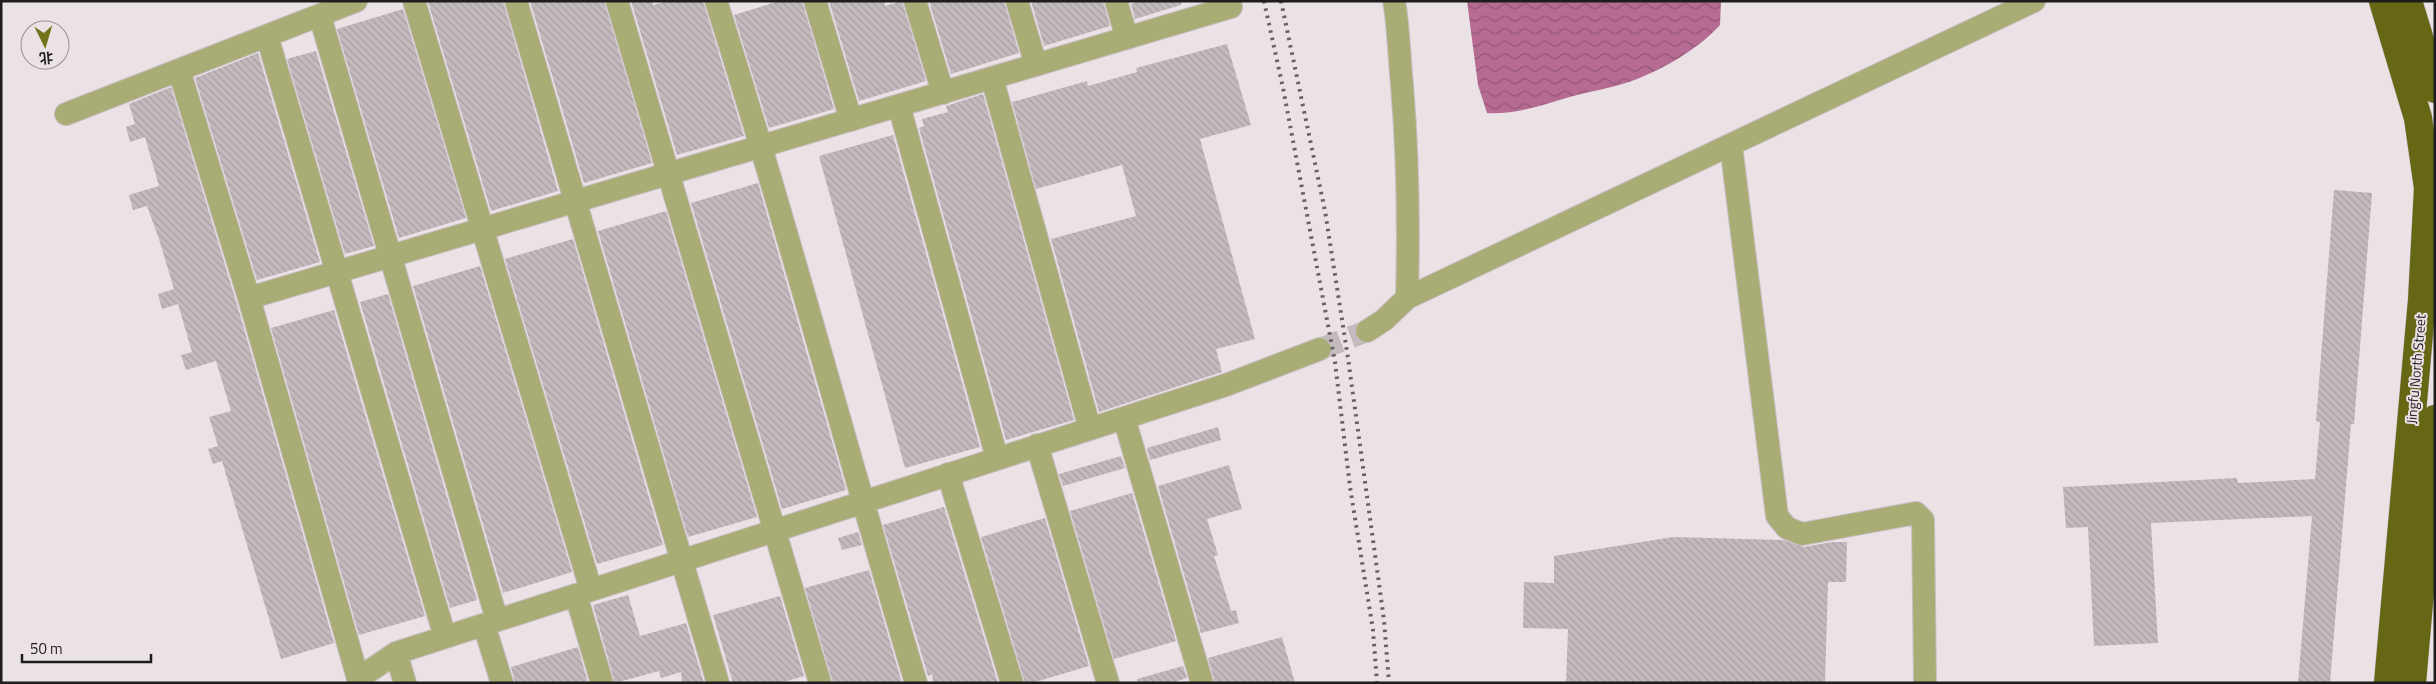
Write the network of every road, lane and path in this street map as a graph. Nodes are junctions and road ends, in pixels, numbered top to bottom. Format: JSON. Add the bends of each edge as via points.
{"nodes":[{"id":1,"x":356,"y":1,"type":"edge"},
{"id":2,"x":414,"y":1,"type":"edge"},
{"id":3,"x":516,"y":1,"type":"edge"},
{"id":4,"x":617,"y":1,"type":"edge"},
{"id":5,"x":716,"y":1,"type":"edge"},
{"id":6,"x":815,"y":1,"type":"edge"},
{"id":7,"x":915,"y":1,"type":"edge"},
{"id":8,"x":1017,"y":1,"type":"edge"},
{"id":9,"x":1116,"y":1,"type":"edge"},
{"id":10,"x":1394,"y":1,"type":"edge"},
{"id":11,"x":2034,"y":1,"type":"edge"},
{"id":12,"x":2383,"y":1,"type":"edge"},
{"id":13,"x":2408,"y":1,"type":"edge"},
{"id":14,"x":1231,"y":7,"type":"dead end"},
{"id":15,"x":320,"y":16,"type":"junction"},
{"id":16,"x":267,"y":36,"type":"junction"},
{"id":17,"x":1127,"y":38,"type":"junction"},
{"id":18,"x":1036,"y":65,"type":"junction"},
{"id":19,"x":180,"y":70,"type":"junction"},
{"id":20,"x":992,"y":78,"type":"junction"},
{"id":21,"x":2435,"y":89,"type":"edge"},
{"id":22,"x":943,"y":93,"type":"junction"},
{"id":23,"x":899,"y":106,"type":"junction"},
{"id":24,"x":66,"y":114,"type":"dead end"},
{"id":25,"x":851,"y":120,"type":"junction"},
{"id":26,"x":1731,"y":145,"type":"junction"},
{"id":27,"x":762,"y":146,"type":"junction"},
{"id":28,"x":669,"y":174,"type":"junction"},
{"id":29,"x":575,"y":202,"type":"junction"},
{"id":30,"x":483,"y":229,"type":"junction"},
{"id":31,"x":391,"y":256,"type":"junction"},
{"id":32,"x":337,"y":272,"type":"junction"},
{"id":33,"x":249,"y":298,"type":"junction"},
{"id":34,"x":1407,"y":298,"type":"junction"},
{"id":35,"x":1367,"y":331,"type":"tunnel mouth"},
{"id":36,"x":1320,"y":349,"type":"tunnel mouth"},
{"id":37,"x":1124,"y":418,"type":"junction"},
{"id":38,"x":2435,"y":420,"type":"edge"},
{"id":39,"x":1090,"y":429,"type":"junction"},
{"id":40,"x":1037,"y":445,"type":"junction"},
{"id":41,"x":997,"y":458,"type":"junction"},
{"id":42,"x":948,"y":474,"type":"junction"},
{"id":43,"x":862,"y":502,"type":"junction"},
{"id":44,"x":774,"y":530,"type":"junction"},
{"id":45,"x":682,"y":560,"type":"junction"},
{"id":46,"x":584,"y":592,"type":"junction"},
{"id":47,"x":490,"y":622,"type":"junction"},
{"id":48,"x":445,"y":637,"type":"junction"},
{"id":49,"x":396,"y":653,"type":"junction"},
{"id":50,"x":359,"y":682,"type":"edge"},
{"id":51,"x":405,"y":683,"type":"edge"},
{"id":52,"x":502,"y":683,"type":"edge"},
{"id":53,"x":602,"y":683,"type":"edge"},
{"id":54,"x":718,"y":683,"type":"edge"},
{"id":55,"x":820,"y":683,"type":"edge"},
{"id":56,"x":916,"y":683,"type":"edge"},
{"id":57,"x":1012,"y":683,"type":"edge"},
{"id":58,"x":1108,"y":683,"type":"edge"},
{"id":59,"x":1202,"y":683,"type":"edge"},
{"id":60,"x":1925,"y":683,"type":"edge"},
{"id":61,"x":2388,"y":683,"type":"edge"},
{"id":62,"x":2412,"y":683,"type":"edge"}],
"edges":[{"from":1,"to":15,"type":"street"},
{"from":2,"to":30,"type":"street"},
{"from":3,"to":29,"type":"street"},
{"from":4,"to":28,"type":"street"},
{"from":5,"to":27,"type":"street"},
{"from":6,"to":25,"type":"street"},
{"from":7,"to":22,"type":"street"},
{"from":8,"to":18,"type":"street"},
{"from":9,"to":17,"type":"street"},
{"from":10,"to":34,"type":"street","via":[[1410,204]]},
{"from":11,"to":26,"type":"street"},
{"from":12,"to":61,"type":"highway","name":"Jingfu North Street","via":[[2418,118],[2428,188],[2422,300]]},
{"from":13,"to":21,"type":"highway"},
{"from":14,"to":17,"type":"street"},
{"from":15,"to":16,"type":"street"},
{"from":15,"to":31,"type":"street"},
{"from":16,"to":19,"type":"street"},
{"from":16,"to":32,"type":"street"},
{"from":17,"to":18,"type":"street"},
{"from":18,"to":20,"type":"street"},
{"from":19,"to":24,"type":"street"},
{"from":19,"to":33,"type":"street"},
{"from":20,"to":22,"type":"street"},
{"from":20,"to":39,"type":"street"},
{"from":22,"to":23,"type":"street"},
{"from":23,"to":25,"type":"street"},
{"from":23,"to":41,"type":"street"},
{"from":25,"to":27,"type":"street"},
{"from":26,"to":34,"type":"street"},
{"from":26,"to":60,"type":"street","via":[[1777,516],[1787,528],[1802,534],[1916,513],[1923,520]]},
{"from":27,"to":28,"type":"street"},
{"from":27,"to":43,"type":"street"},
{"from":28,"to":29,"type":"street"},
{"from":28,"to":44,"type":"street"},
{"from":29,"to":30,"type":"street"},
{"from":29,"to":45,"type":"street"},
{"from":30,"to":31,"type":"street"},
{"from":30,"to":46,"type":"street"},
{"from":31,"to":32,"type":"street"},
{"from":31,"to":47,"type":"street"},
{"from":32,"to":33,"type":"street"},
{"from":32,"to":48,"type":"street"},
{"from":33,"to":50,"type":"street"},
{"from":34,"to":35,"type":"street"},
{"from":36,"to":37,"type":"street","via":[[1226,385]]},
{"from":37,"to":39,"type":"street"},
{"from":37,"to":59,"type":"street"},
{"from":38,"to":62,"type":"highway","name":"Jingfu North Street"},
{"from":39,"to":40,"type":"street"},
{"from":40,"to":41,"type":"street"},
{"from":40,"to":58,"type":"street"},
{"from":41,"to":42,"type":"street"},
{"from":42,"to":43,"type":"street"},
{"from":42,"to":57,"type":"street"},
{"from":43,"to":44,"type":"street"},
{"from":43,"to":56,"type":"street"},
{"from":44,"to":45,"type":"street"},
{"from":44,"to":55,"type":"street"},
{"from":45,"to":46,"type":"street"},
{"from":45,"to":54,"type":"street"},
{"from":46,"to":47,"type":"street"},
{"from":46,"to":53,"type":"street"},
{"from":47,"to":48,"type":"street"},
{"from":47,"to":52,"type":"street"},
{"from":48,"to":49,"type":"street"},
{"from":49,"to":50,"type":"street"},
{"from":49,"to":51,"type":"street"}]}
